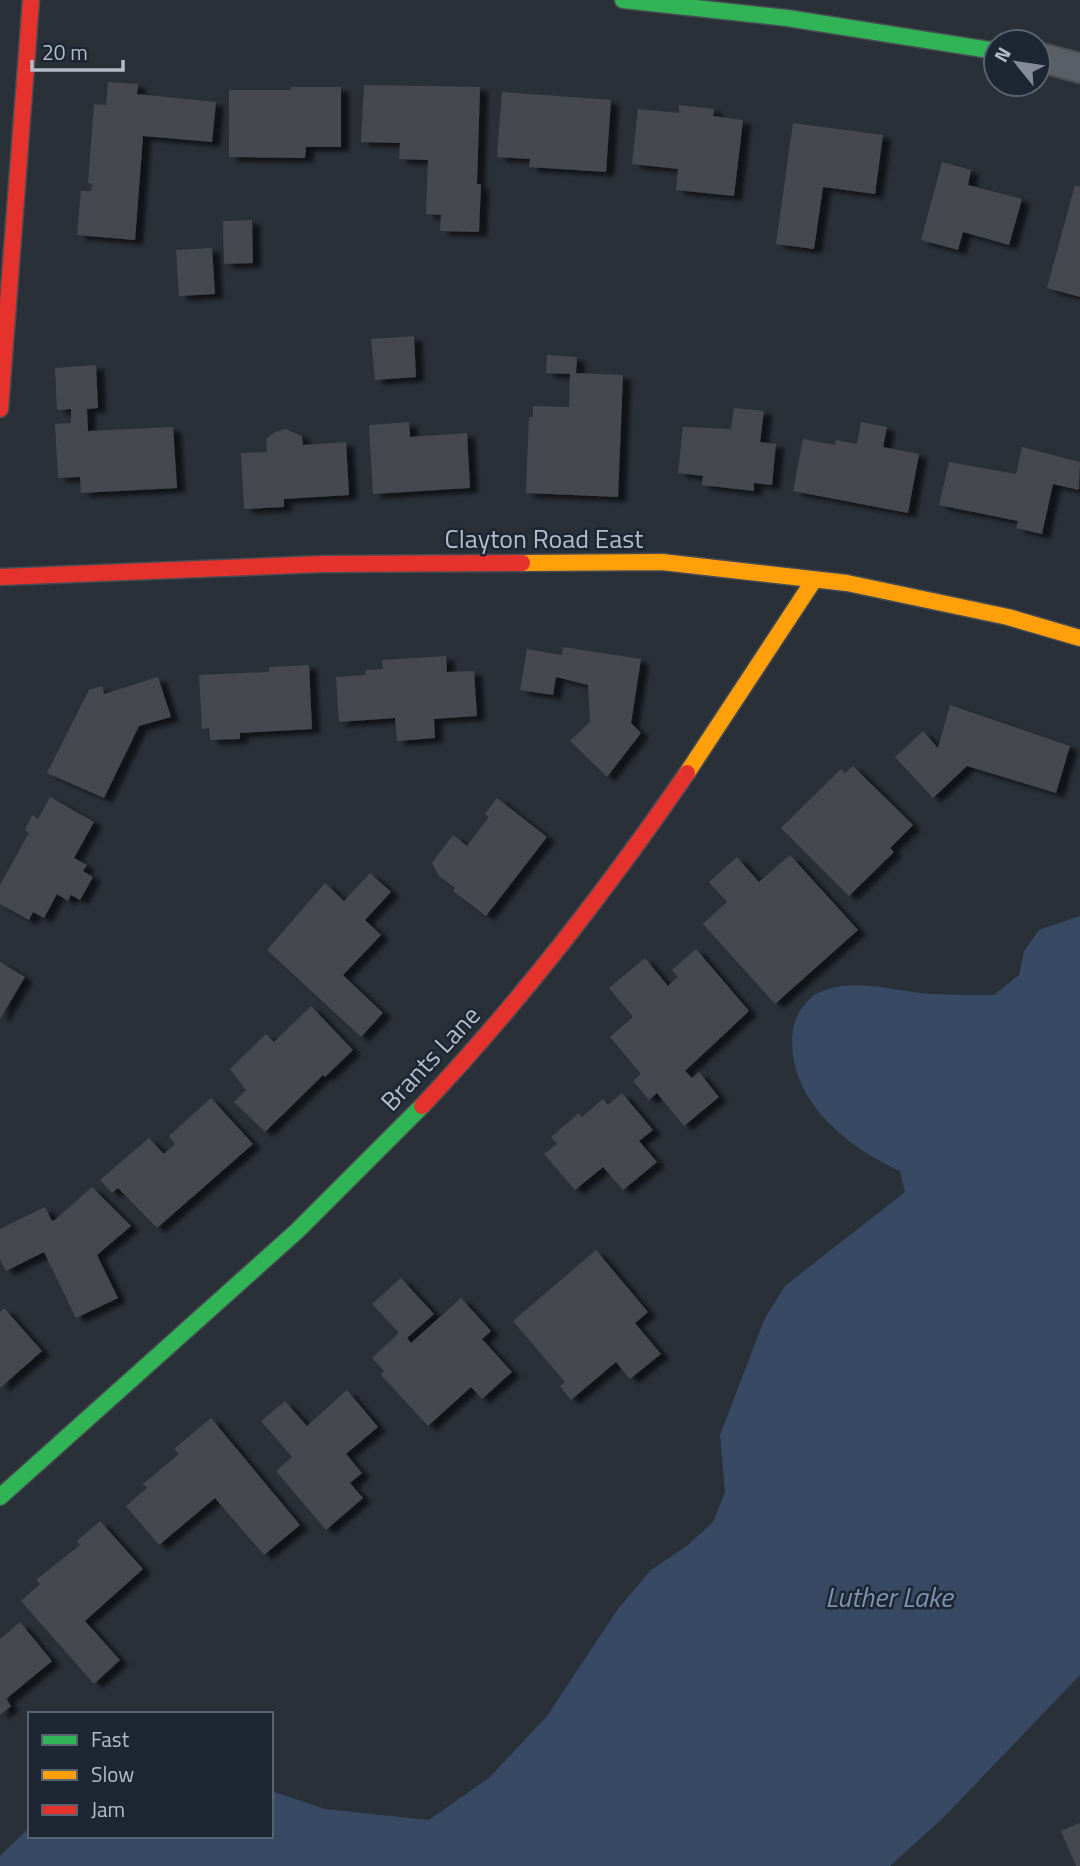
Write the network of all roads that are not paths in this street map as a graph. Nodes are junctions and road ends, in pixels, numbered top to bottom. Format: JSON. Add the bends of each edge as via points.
{"nodes":[{"id":1,"x":31,"y":0,"type":"edge"},
{"id":2,"x":623,"y":0,"type":"edge"},
{"id":3,"x":982,"y":49,"type":"edge"},
{"id":4,"x":1052,"y":61,"type":"edge"},
{"id":5,"x":1080,"y":68,"type":"edge"},
{"id":6,"x":0,"y":409,"type":"edge"},
{"id":7,"x":0,"y":577,"type":"edge"},
{"id":8,"x":814,"y":580,"type":"junction"},
{"id":9,"x":1080,"y":638,"type":"edge"},
{"id":10,"x":0,"y":1497,"type":"edge"}],
"edges":[{"from":1,"to":6,"type":"street"},
{"from":2,"to":3,"type":"street","via":[[787,18]]},
{"from":4,"to":5,"type":"street"},
{"from":7,"to":8,"type":"street","name":"Clayton Road East","via":[[323,564],[662,562]]},
{"from":8,"to":9,"type":"street","name":"Clayton Road East","via":[[1008,617]]},
{"from":8,"to":10,"type":"street","name":"Brants Lane","via":[[708,745],[605,892],[466,1060],[304,1226]]}]}
